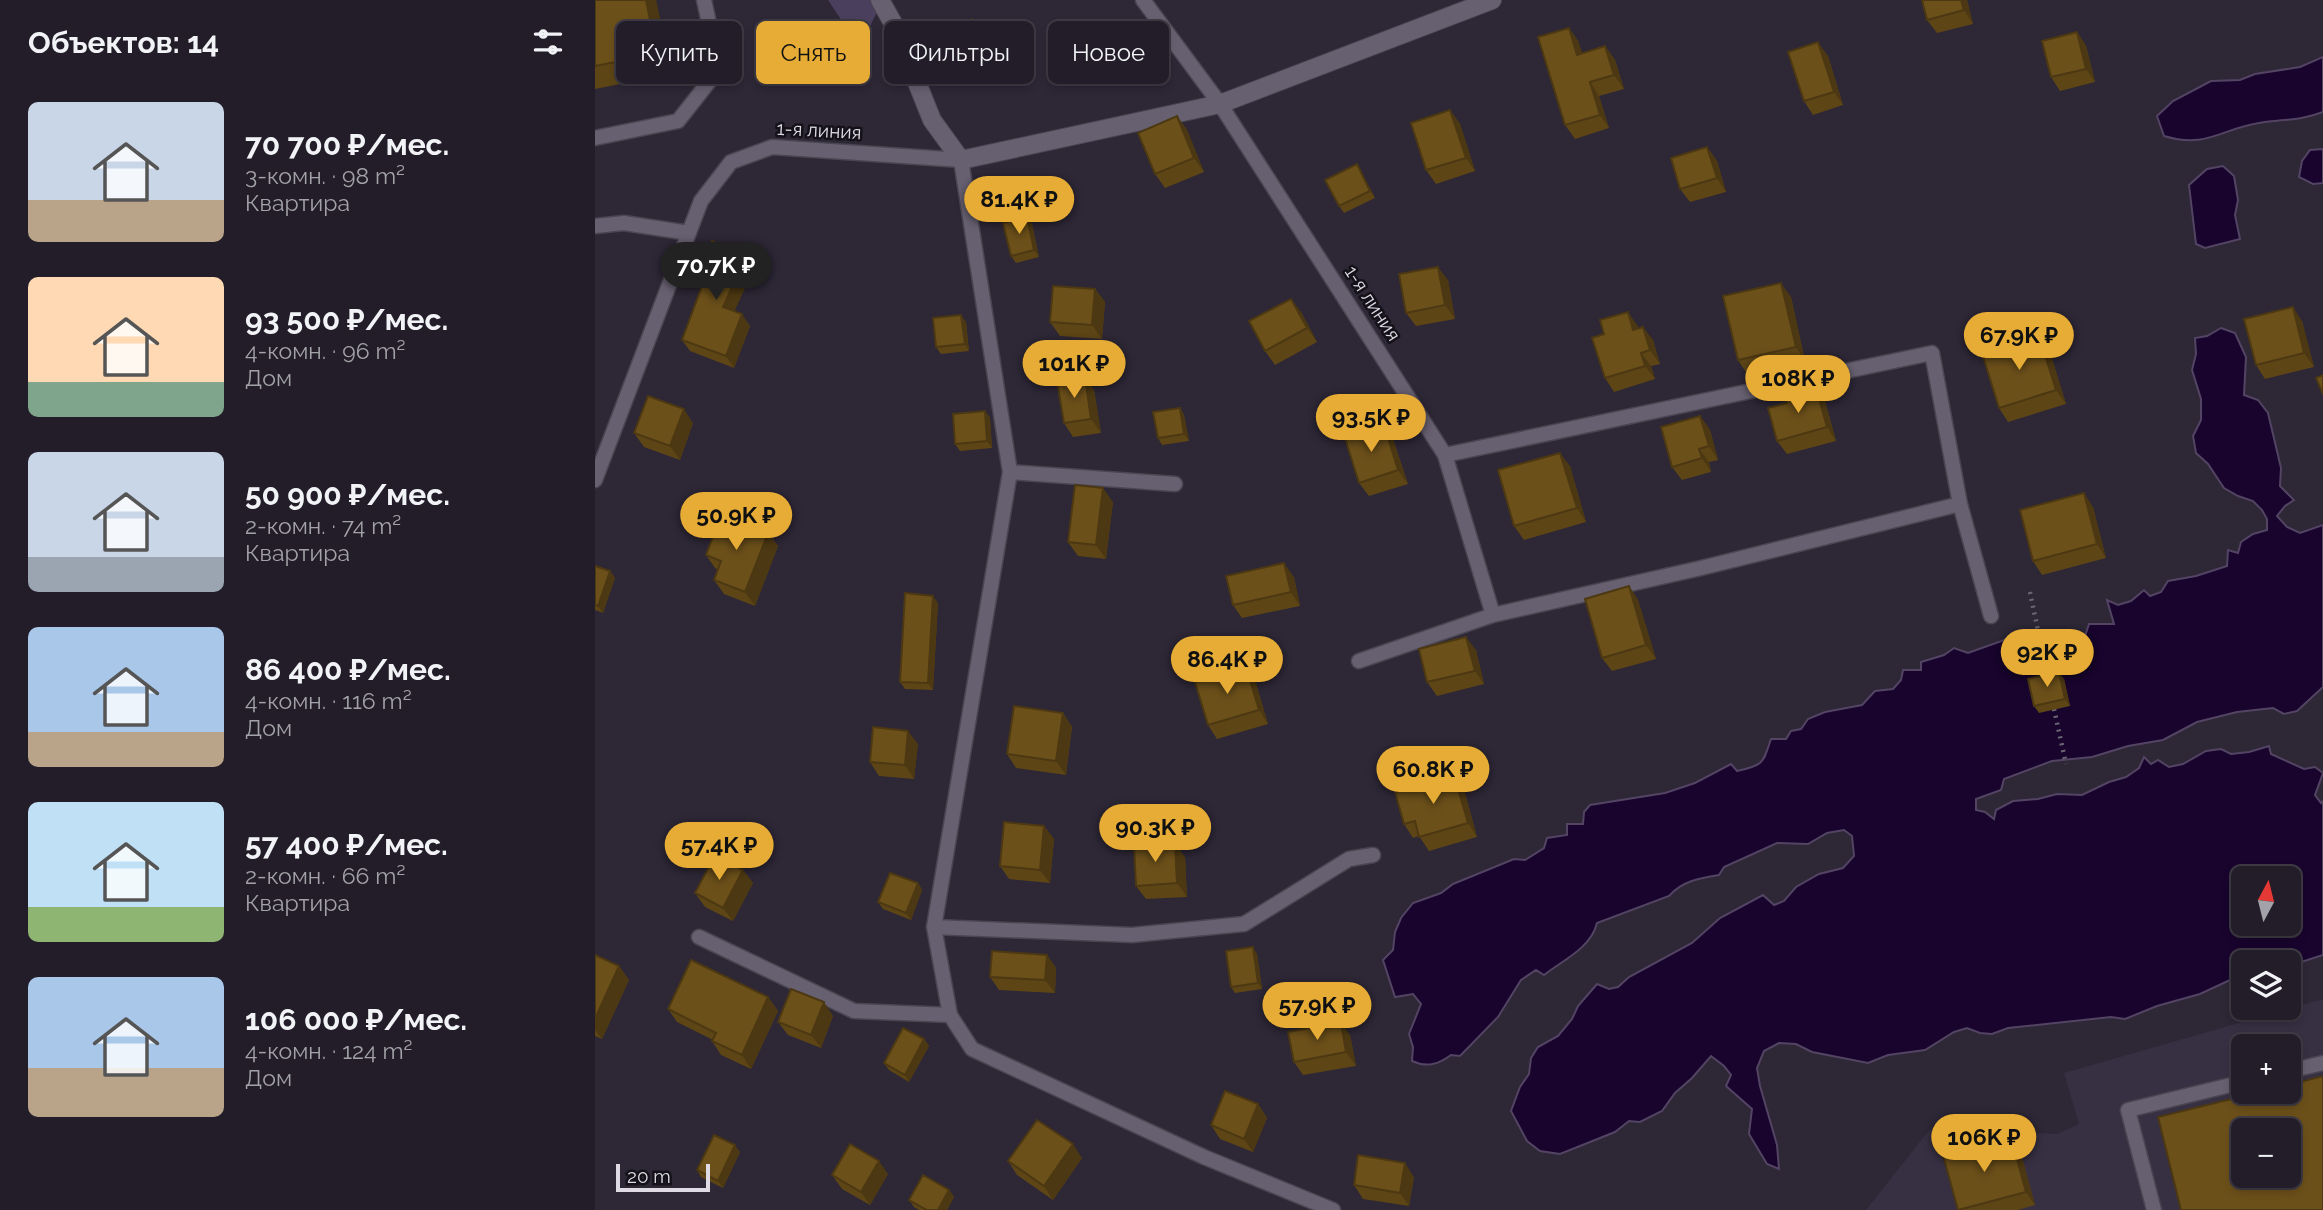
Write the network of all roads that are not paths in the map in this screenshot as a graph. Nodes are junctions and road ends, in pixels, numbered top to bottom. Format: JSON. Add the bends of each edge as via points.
{"nodes":[{"id":1,"x":704,"y":0,"type":"edge"},
{"id":2,"x":880,"y":0,"type":"edge"},
{"id":3,"x":1143,"y":0,"type":"edge"},
{"id":4,"x":1492,"y":0,"type":"edge"},
{"id":5,"x":1220,"y":104,"type":"junction"},
{"id":6,"x":595,"y":138,"type":"edge"},
{"id":7,"x":961,"y":160,"type":"junction"},
{"id":8,"x":595,"y":226,"type":"edge"},
{"id":9,"x":689,"y":233,"type":"junction"},
{"id":10,"x":1445,"y":455,"type":"junction"},
{"id":11,"x":1010,"y":472,"type":"junction"},
{"id":12,"x":595,"y":480,"type":"edge"},
{"id":13,"x":1175,"y":484,"type":"dead end"},
{"id":14,"x":1960,"y":504,"type":"junction"},
{"id":15,"x":1493,"y":615,"type":"junction"},
{"id":16,"x":1991,"y":616,"type":"dead end"},
{"id":17,"x":1359,"y":661,"type":"dead end"},
{"id":18,"x":1373,"y":855,"type":"dead end"},
{"id":19,"x":934,"y":927,"type":"junction"},
{"id":20,"x":699,"y":937,"type":"dead end"},
{"id":21,"x":950,"y":1015,"type":"junction"},
{"id":22,"x":2323,"y":1063,"type":"edge"},
{"id":23,"x":2301,"y":1068,"type":"edge"},
{"id":24,"x":2231,"y":1085,"type":"edge"},
{"id":25,"x":1333,"y":1210,"type":"edge"},
{"id":26,"x":2154,"y":1210,"type":"edge"}],
"edges":[{"from":1,"to":6,"type":"lane","via":[[719,69],[678,121]]},
{"from":2,"to":7,"type":"street","via":[[932,120]]},
{"from":3,"to":5,"type":"lane"},
{"from":4,"to":5,"type":"street","name":"1-я линия"},
{"from":5,"to":7,"type":"street","name":"1-я линия"},
{"from":5,"to":10,"type":"lane","name":"1-я линия"},
{"from":7,"to":9,"type":"lane","name":"1-я линия","via":[[772,147],[731,162],[701,201]]},
{"from":7,"to":11,"type":"lane"},
{"from":8,"to":9,"type":"lane","via":[[624,223]]},
{"from":9,"to":12,"type":"lane","name":"1-я линия"},
{"from":10,"to":14,"type":"lane","via":[[1932,354]]},
{"from":10,"to":15,"type":"lane","name":"1-я линия"},
{"from":11,"to":13,"type":"lane"},
{"from":11,"to":19,"type":"lane"},
{"from":14,"to":15,"type":"lane"},
{"from":14,"to":16,"type":"lane"},
{"from":15,"to":17,"type":"lane"},
{"from":18,"to":19,"type":"lane","via":[[1349,859],[1244,924],[1132,935]]},
{"from":19,"to":21,"type":"lane"},
{"from":20,"to":21,"type":"lane","via":[[854,1011]]},
{"from":21,"to":25,"type":"lane","via":[[972,1049],[1204,1157]]},
{"from":22,"to":23,"type":"lane"},
{"from":24,"to":26,"type":"lane","via":[[2128,1110]]}]}
